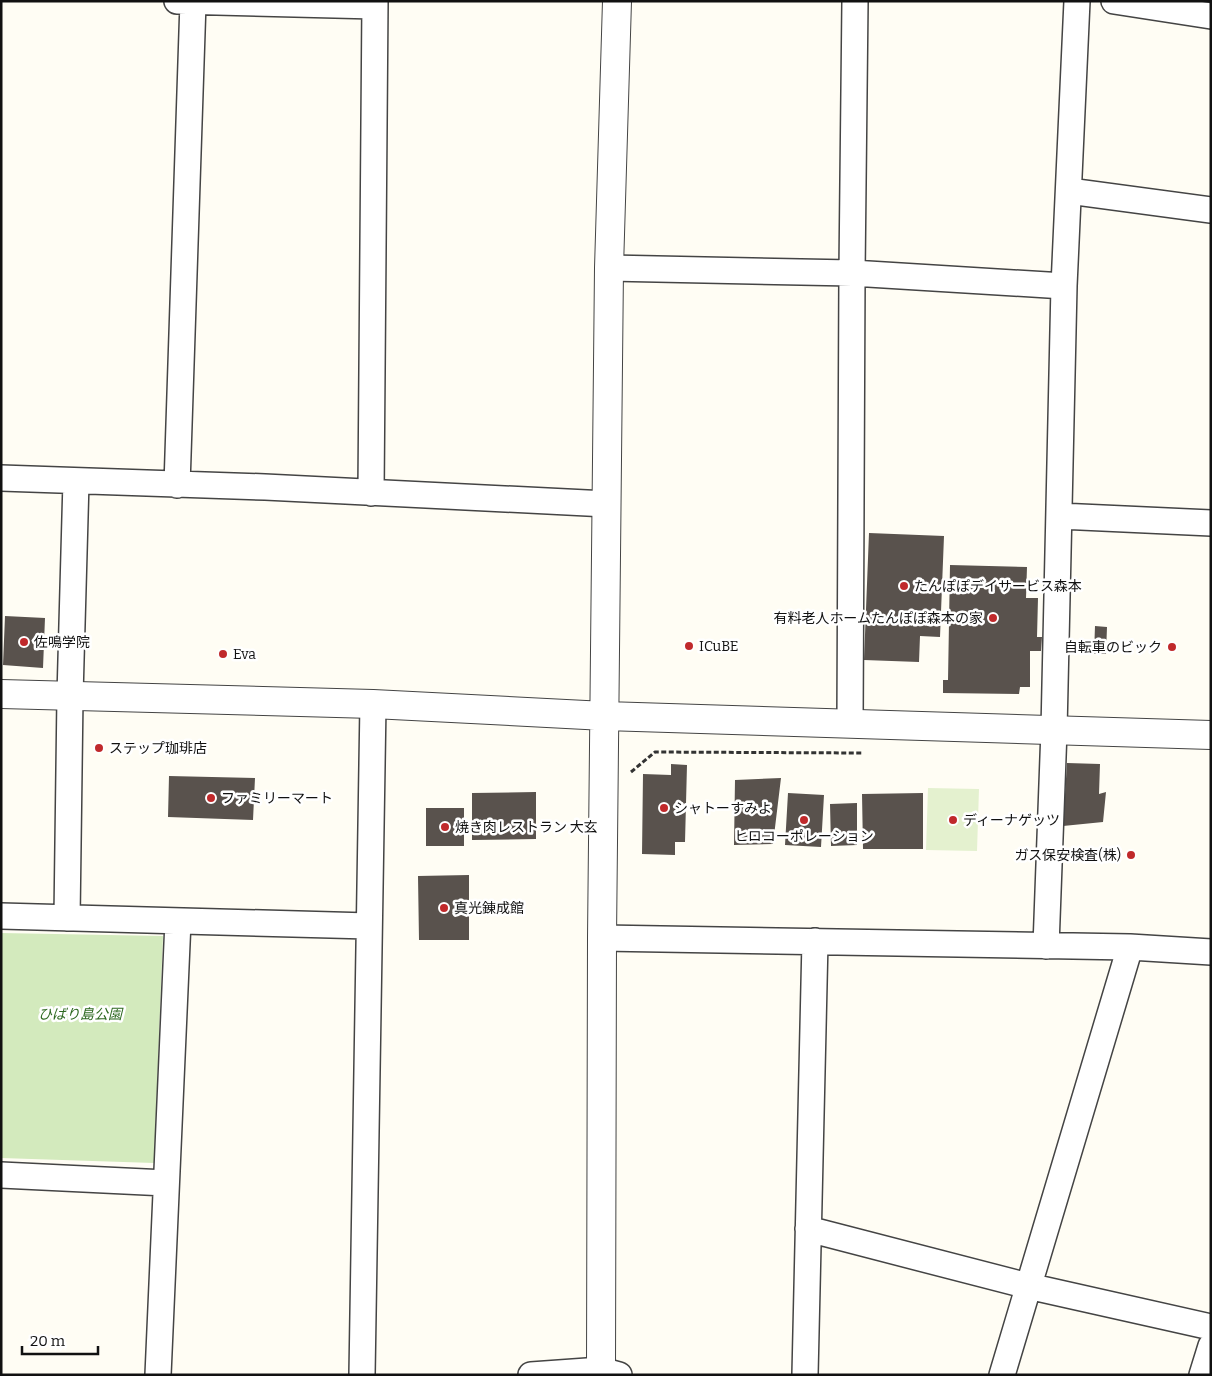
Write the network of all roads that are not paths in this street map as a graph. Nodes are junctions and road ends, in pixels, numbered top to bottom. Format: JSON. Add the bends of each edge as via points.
{"nodes":[{"id":1,"x":176,"y":1,"type":"edge"},
{"id":2,"x":617,"y":1,"type":"edge"},
{"id":3,"x":855,"y":1,"type":"edge"},
{"id":4,"x":1076,"y":1,"type":"edge"},
{"id":5,"x":1114,"y":1,"type":"edge"},
{"id":6,"x":193,"y":2,"type":"edge"},
{"id":7,"x":375,"y":4,"type":"edge"},
{"id":8,"x":1211,"y":16,"type":"edge"},
{"id":9,"x":1069,"y":191,"type":"junction"},
{"id":10,"x":1211,"y":210,"type":"edge"},
{"id":11,"x":609,"y":268,"type":"junction"},
{"id":12,"x":852,"y":273,"type":"junction"},
{"id":13,"x":1064,"y":286,"type":"junction"},
{"id":14,"x":1,"y":478,"type":"edge"},
{"id":15,"x":76,"y":481,"type":"junction"},
{"id":16,"x":177,"y":484,"type":"junction"},
{"id":17,"x":371,"y":493,"type":"junction"},
{"id":18,"x":607,"y":504,"type":"junction"},
{"id":19,"x":1059,"y":516,"type":"junction"},
{"id":20,"x":1211,"y":523,"type":"edge"},
{"id":21,"x":1,"y":694,"type":"edge"},
{"id":22,"x":70,"y":696,"type":"junction"},
{"id":23,"x":373,"y":704,"type":"junction"},
{"id":24,"x":605,"y":716,"type":"junction"},
{"id":25,"x":850,"y":724,"type":"junction"},
{"id":26,"x":1054,"y":730,"type":"junction"},
{"id":27,"x":1211,"y":735,"type":"edge"},
{"id":28,"x":1,"y":916,"type":"edge"},
{"id":29,"x":67,"y":918,"type":"junction"},
{"id":30,"x":178,"y":921,"type":"junction"},
{"id":31,"x":369,"y":926,"type":"junction"},
{"id":32,"x":602,"y":938,"type":"junction"},
{"id":33,"x":815,"y":941,"type":"junction"},
{"id":34,"x":1046,"y":946,"type":"junction"},
{"id":35,"x":1130,"y":947,"type":"junction"},
{"id":36,"x":1211,"y":952,"type":"edge"},
{"id":37,"x":1,"y":1175,"type":"edge"},
{"id":38,"x":166,"y":1182,"type":"junction"},
{"id":39,"x":808,"y":1229,"type":"junction"},
{"id":40,"x":1028,"y":1286,"type":"junction"},
{"id":41,"x":1211,"y":1327,"type":"edge"},
{"id":42,"x":1211,"y":1346,"type":"edge"},
{"id":43,"x":610,"y":1372,"type":"edge"},
{"id":44,"x":158,"y":1375,"type":"edge"},
{"id":45,"x":362,"y":1375,"type":"edge"},
{"id":46,"x":531,"y":1375,"type":"edge"},
{"id":47,"x":805,"y":1375,"type":"edge"},
{"id":48,"x":1002,"y":1375,"type":"edge"},
{"id":49,"x":1202,"y":1375,"type":"edge"}],
"edges":[{"from":1,"to":6,"type":"street"},
{"from":2,"to":11,"type":"street"},
{"from":3,"to":12,"type":"street"},
{"from":4,"to":9,"type":"street"},
{"from":5,"to":8,"type":"street"},
{"from":6,"to":7,"type":"street"},
{"from":6,"to":16,"type":"street"},
{"from":7,"to":17,"type":"street"},
{"from":9,"to":10,"type":"street"},
{"from":9,"to":13,"type":"street"},
{"from":11,"to":12,"type":"street"},
{"from":11,"to":18,"type":"street"},
{"from":12,"to":13,"type":"street"},
{"from":12,"to":25,"type":"street"},
{"from":13,"to":19,"type":"street"},
{"from":14,"to":15,"type":"street"},
{"from":15,"to":16,"type":"street"},
{"from":15,"to":22,"type":"street"},
{"from":16,"to":17,"type":"street"},
{"from":17,"to":18,"type":"street"},
{"from":18,"to":24,"type":"street"},
{"from":19,"to":20,"type":"street"},
{"from":19,"to":26,"type":"street"},
{"from":21,"to":22,"type":"street"},
{"from":22,"to":23,"type":"street"},
{"from":22,"to":29,"type":"street"},
{"from":23,"to":24,"type":"street"},
{"from":23,"to":31,"type":"street"},
{"from":24,"to":25,"type":"street"},
{"from":24,"to":32,"type":"street"},
{"from":25,"to":26,"type":"street"},
{"from":26,"to":27,"type":"street"},
{"from":26,"to":34,"type":"street"},
{"from":28,"to":29,"type":"street"},
{"from":29,"to":30,"type":"street"},
{"from":30,"to":31,"type":"street"},
{"from":30,"to":38,"type":"street"},
{"from":31,"to":45,"type":"street"},
{"from":32,"to":33,"type":"street"},
{"from":32,"to":43,"type":"street"},
{"from":33,"to":34,"type":"street"},
{"from":33,"to":39,"type":"street"},
{"from":34,"to":35,"type":"street"},
{"from":35,"to":36,"type":"street"},
{"from":35,"to":40,"type":"street"},
{"from":37,"to":38,"type":"street"},
{"from":38,"to":44,"type":"street"},
{"from":39,"to":40,"type":"street"},
{"from":39,"to":47,"type":"street"},
{"from":40,"to":41,"type":"street"},
{"from":40,"to":48,"type":"street"},
{"from":42,"to":49,"type":"street"},
{"from":43,"to":46,"type":"street"}]}
